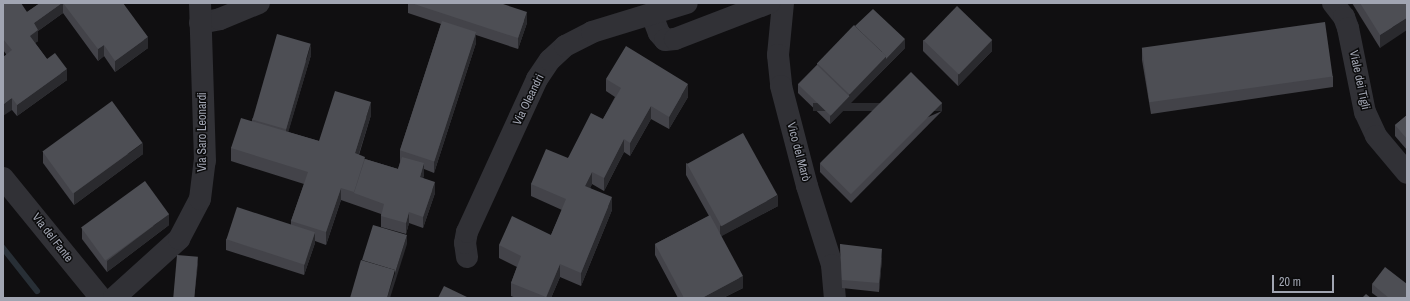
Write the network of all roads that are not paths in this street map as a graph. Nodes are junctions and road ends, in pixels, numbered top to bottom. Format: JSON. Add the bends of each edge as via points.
{"nodes":[{"id":1,"x":259,"y":3,"type":"edge"},
{"id":2,"x":687,"y":3,"type":"edge"},
{"id":3,"x":769,"y":3,"type":"edge"},
{"id":4,"x":783,"y":3,"type":"edge"},
{"id":5,"x":1333,"y":3,"type":"edge"},
{"id":6,"x":200,"y":13,"type":"edge"},
{"id":7,"x":652,"y":15,"type":"junction"},
{"id":8,"x":1407,"y":173,"type":"edge"},
{"id":9,"x":3,"y":178,"type":"edge"},
{"id":10,"x":467,"y":258,"type":"dead end"},
{"id":11,"x":101,"y":298,"type":"edge"},
{"id":12,"x":114,"y":298,"type":"edge"},
{"id":13,"x":834,"y":298,"type":"edge"}],
"edges":[{"from":1,"to":6,"type":"street","via":[[220,19]]},
{"from":2,"to":7,"type":"street","name":"Via Oleandri"},
{"from":3,"to":7,"type":"street","via":[[675,39],[665,40],[659,33]]},
{"from":4,"to":13,"type":"street","name":"Vico del Marò","via":[[778,55],[781,86],[807,186],[832,265]]},
{"from":5,"to":8,"type":"street","name":"Viale dei Tigli","via":[[1344,17],[1348,28],[1365,112],[1376,136]]},
{"from":6,"to":12,"type":"street","name":"Via Saro Leonardi","via":[[205,161],[200,198],[179,239]]},
{"from":7,"to":10,"type":"street","name":"Via Oleandri","via":[[592,32],[565,46],[550,60],[537,79],[467,232]]},
{"from":9,"to":11,"type":"street","name":"Via del Fante"}]}
